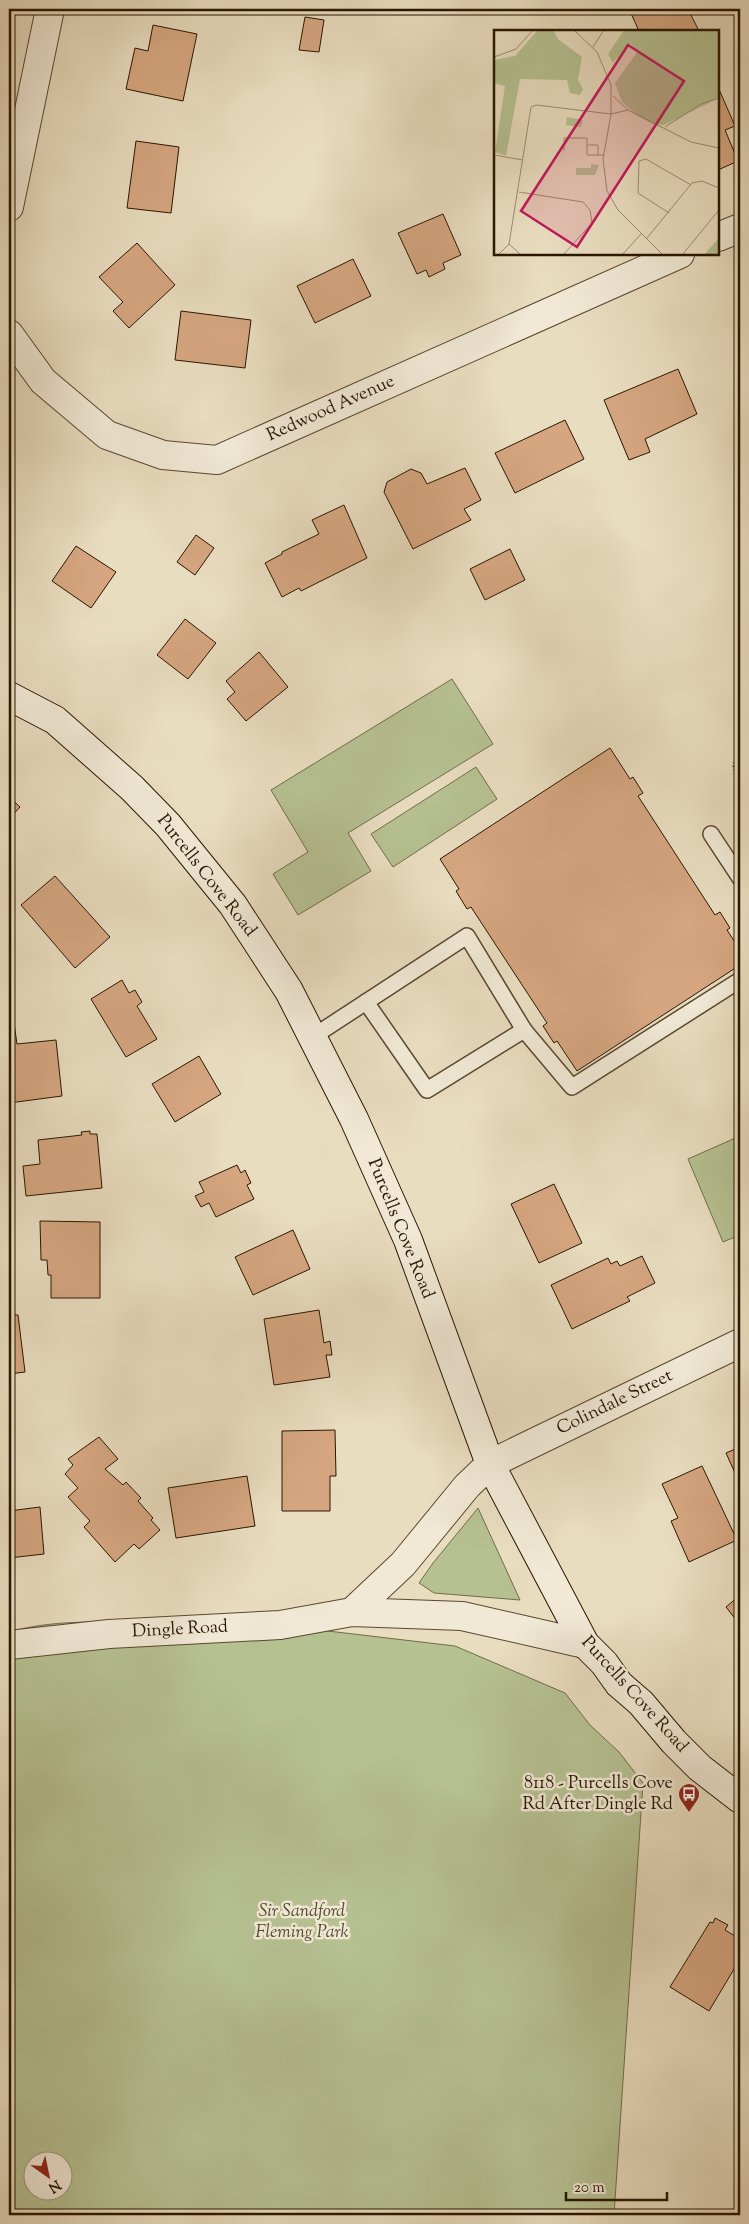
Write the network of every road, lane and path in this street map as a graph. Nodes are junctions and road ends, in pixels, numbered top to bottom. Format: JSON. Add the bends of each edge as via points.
{"nodes":[{"id":1,"x":50,"y":9,"type":"edge"},
{"id":2,"x":9,"y":207,"type":"edge"},
{"id":3,"x":740,"y":228,"type":"edge"},
{"id":4,"x":719,"y":237,"type":"edge"},
{"id":5,"x":678,"y":255,"type":"edge"},
{"id":6,"x":9,"y":334,"type":"edge"},
{"id":7,"x":9,"y":696,"type":"edge"},
{"id":8,"x":740,"y":735,"type":"edge"},
{"id":9,"x":740,"y":802,"type":"edge"},
{"id":10,"x":712,"y":834,"type":"dead end"},
{"id":11,"x":740,"y":878,"type":"edge"},
{"id":12,"x":740,"y":980,"type":"edge"},
{"id":13,"x":366,"y":1002,"type":"junction"},
{"id":14,"x":524,"y":1030,"type":"junction"},
{"id":15,"x":314,"y":1036,"type":"junction"},
{"id":16,"x":740,"y":1343,"type":"edge"},
{"id":17,"x":490,"y":1464,"type":"junction"},
{"id":18,"x":352,"y":1612,"type":"junction"},
{"id":19,"x":585,"y":1644,"type":"junction"},
{"id":20,"x":9,"y":1645,"type":"edge"},
{"id":21,"x":740,"y":1799,"type":"edge"}],
"edges":[{"from":1,"to":2,"type":"street"},
{"from":3,"to":4,"type":"street"},
{"from":5,"to":6,"type":"street","name":"Redwood Avenue","via":[[217,460],[163,455],[106,435],[43,381]]},
{"from":7,"to":15,"type":"street","name":"Purcells Cove Road","via":[[55,720],[126,782],[168,825],[247,926]]},
{"from":8,"to":9,"type":"path","via":[[734,766]]},
{"from":10,"to":11,"type":"lane"},
{"from":12,"to":14,"type":"lane","via":[[572,1086]]},
{"from":13,"to":14,"type":"lane","via":[[427,1090]]},
{"from":13,"to":14,"type":"lane","via":[[467,936]]},
{"from":13,"to":15,"type":"lane"},
{"from":15,"to":17,"type":"street","name":"Purcells Cove Road","via":[[408,1240]]},
{"from":16,"to":17,"type":"street","name":"Colindale Street"},
{"from":17,"to":18,"type":"street","via":[[467,1486],[403,1564]]},
{"from":17,"to":19,"type":"street","name":"Purcells Cove Road"},
{"from":18,"to":19,"type":"street","name":"Dingle Road","via":[[462,1616]]},
{"from":18,"to":20,"type":"street","name":"Dingle Road","via":[[280,1625],[110,1634]]},
{"from":19,"to":21,"type":"street","name":"Purcells Cove Road","via":[[694,1762]]}]}
